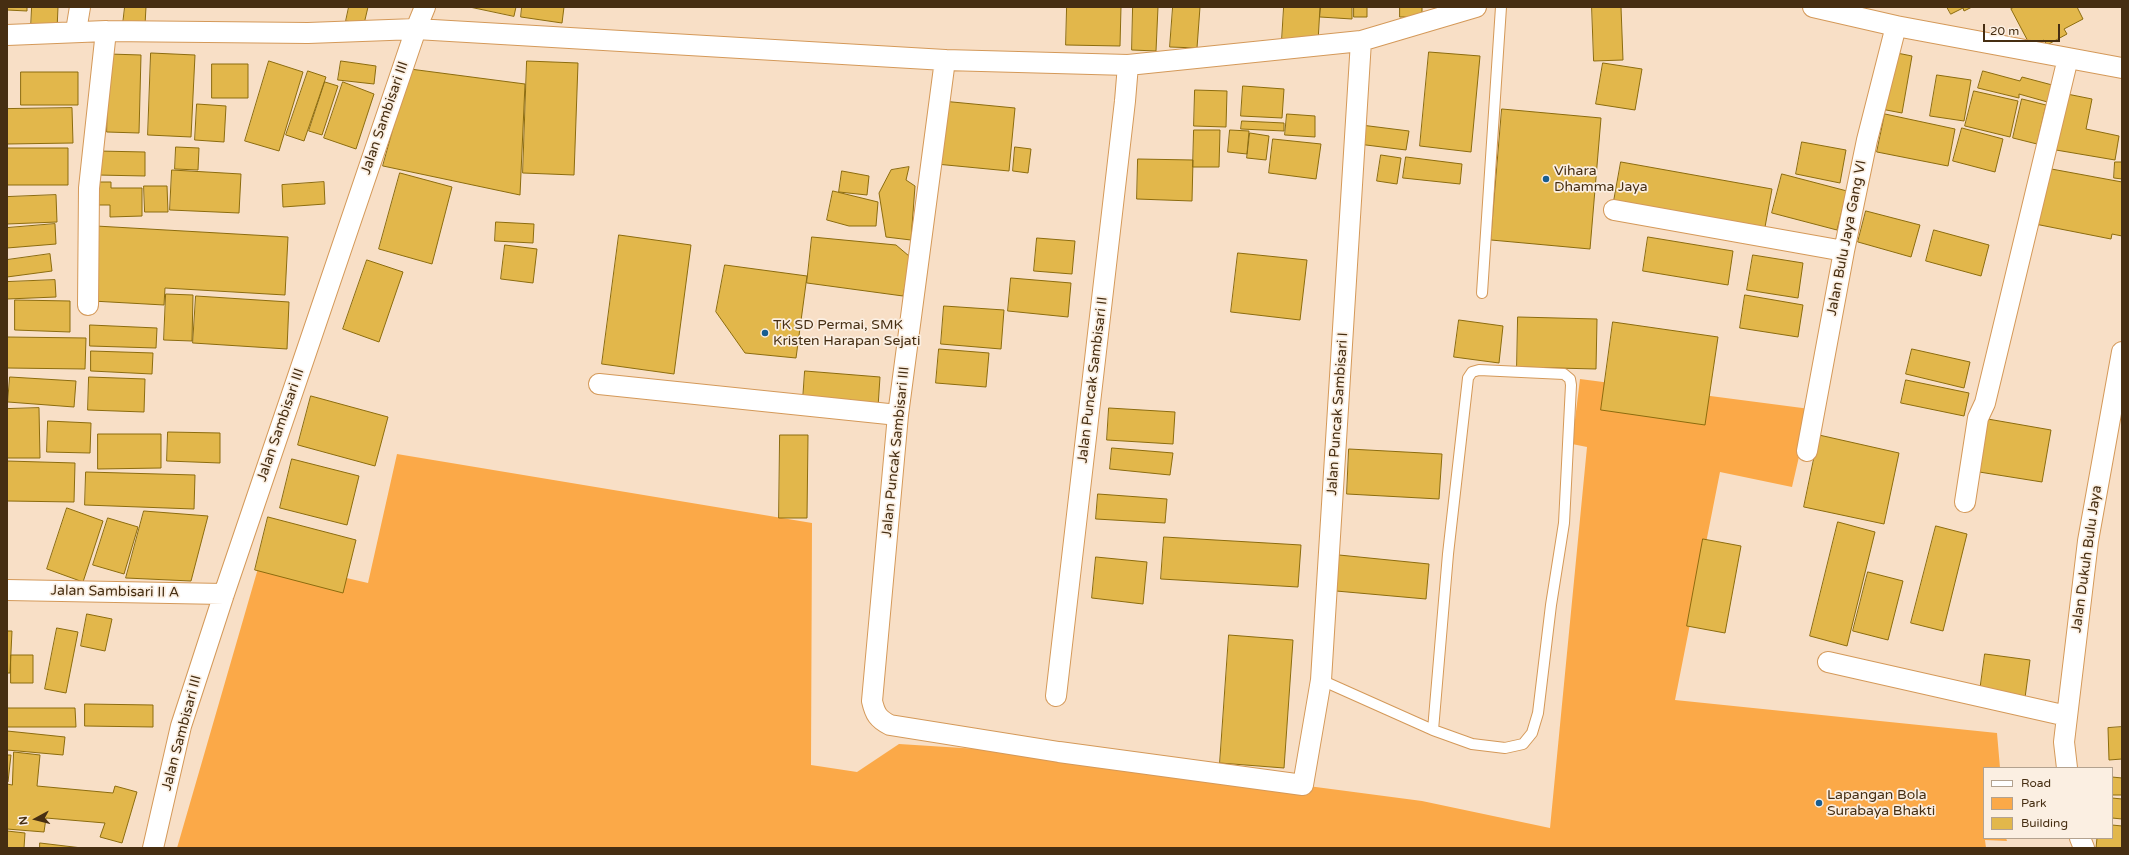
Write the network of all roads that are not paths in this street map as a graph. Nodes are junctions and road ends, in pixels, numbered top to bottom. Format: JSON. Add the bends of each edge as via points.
{"nodes":[{"id":1,"x":80,"y":7,"type":"edge"},
{"id":2,"x":425,"y":7,"type":"edge"},
{"id":3,"x":1476,"y":7,"type":"edge"},
{"id":4,"x":1501,"y":7,"type":"edge"},
{"id":5,"x":1814,"y":7,"type":"edge"},
{"id":6,"x":1896,"y":26,"type":"junction"},
{"id":7,"x":416,"y":29,"type":"junction"},
{"id":8,"x":106,"y":31,"type":"junction"},
{"id":9,"x":76,"y":32,"type":"junction"},
{"id":10,"x":7,"y":35,"type":"edge"},
{"id":11,"x":1361,"y":41,"type":"junction"},
{"id":12,"x":2068,"y":58,"type":"junction"},
{"id":13,"x":945,"y":60,"type":"junction"},
{"id":14,"x":1128,"y":65,"type":"junction"},
{"id":15,"x":2122,"y":68,"type":"edge"},
{"id":16,"x":1614,"y":210,"type":"dead end"},
{"id":17,"x":1844,"y":251,"type":"junction"},
{"id":18,"x":1482,"y":293,"type":"dead end"},
{"id":19,"x":88,"y":305,"type":"dead end"},
{"id":20,"x":2122,"y":352,"type":"edge"},
{"id":21,"x":599,"y":384,"type":"dead end"},
{"id":22,"x":898,"y":415,"type":"junction"},
{"id":23,"x":1807,"y":451,"type":"dead end"},
{"id":24,"x":1965,"y":502,"type":"dead end"},
{"id":25,"x":7,"y":590,"type":"edge"},
{"id":26,"x":224,"y":594,"type":"junction"},
{"id":27,"x":1828,"y":662,"type":"dead end"},
{"id":28,"x":1321,"y":680,"type":"junction"},
{"id":29,"x":1056,"y":696,"type":"dead end"},
{"id":30,"x":2067,"y":716,"type":"junction"},
{"id":31,"x":1433,"y":730,"type":"junction"},
{"id":32,"x":2068,"y":767,"type":"edge"},
{"id":33,"x":1303,"y":785,"type":"joint"},
{"id":34,"x":153,"y":848,"type":"edge"}],
"edges":[{"from":1,"to":9,"type":"street"},
{"from":2,"to":7,"type":"street","name":"Jalan Sambisari III"},
{"from":3,"to":11,"type":"street"},
{"from":4,"to":18,"type":"lane"},
{"from":5,"to":6,"type":"street"},
{"from":6,"to":12,"type":"street"},
{"from":6,"to":17,"type":"street","name":"Jalan Bulu Jaya Gang VI","via":[[1867,140]]},
{"from":7,"to":8,"type":"street","via":[[308,33]]},
{"from":7,"to":13,"type":"street"},
{"from":7,"to":26,"type":"street","name":"Jalan Sambisari III"},
{"from":8,"to":9,"type":"street"},
{"from":8,"to":19,"type":"street","via":[[89,188]]},
{"from":9,"to":10,"type":"street"},
{"from":11,"to":14,"type":"street"},
{"from":11,"to":28,"type":"street","name":"Jalan Puncak Sambisari I"},
{"from":12,"to":15,"type":"street"},
{"from":12,"to":24,"type":"street","via":[[1986,403],[1978,418]]},
{"from":13,"to":14,"type":"street"},
{"from":13,"to":22,"type":"street","name":"Jalan Puncak Sambisari III"},
{"from":14,"to":29,"type":"street","name":"Jalan Puncak Sambisari II"},
{"from":16,"to":17,"type":"street"},
{"from":17,"to":23,"type":"street","name":"Jalan Bulu Jaya Gang VI"},
{"from":20,"to":30,"type":"street","name":"Jalan Dukuh Bulu Jaya","via":[[2088,541]]},
{"from":21,"to":22,"type":"street"},
{"from":22,"to":33,"type":"street","name":"Jalan Puncak Sambisari III","via":[[872,701],[875,714],[882,721],[890,725],[1060,752]]},
{"from":25,"to":26,"type":"street","name":"Jalan Sambisari II A"},
{"from":26,"to":34,"type":"street","name":"Jalan Sambisari III","via":[[181,726]]},
{"from":27,"to":30,"type":"street"},
{"from":28,"to":31,"type":"lane"},
{"from":28,"to":33,"type":"street","name":"Jalan Puncak Sambisari I"},
{"from":30,"to":32,"type":"street","name":"Jalan Dukuh Bulu Jaya","via":[[2064,742]]},
{"from":31,"to":31,"type":"lane","via":[[1472,744],[1505,748],[1524,744],[1532,733],[1538,713],[1564,523],[1571,385],[1570,379],[1564,374],[1479,370],[1472,372],[1468,378],[1448,554]]}]}
